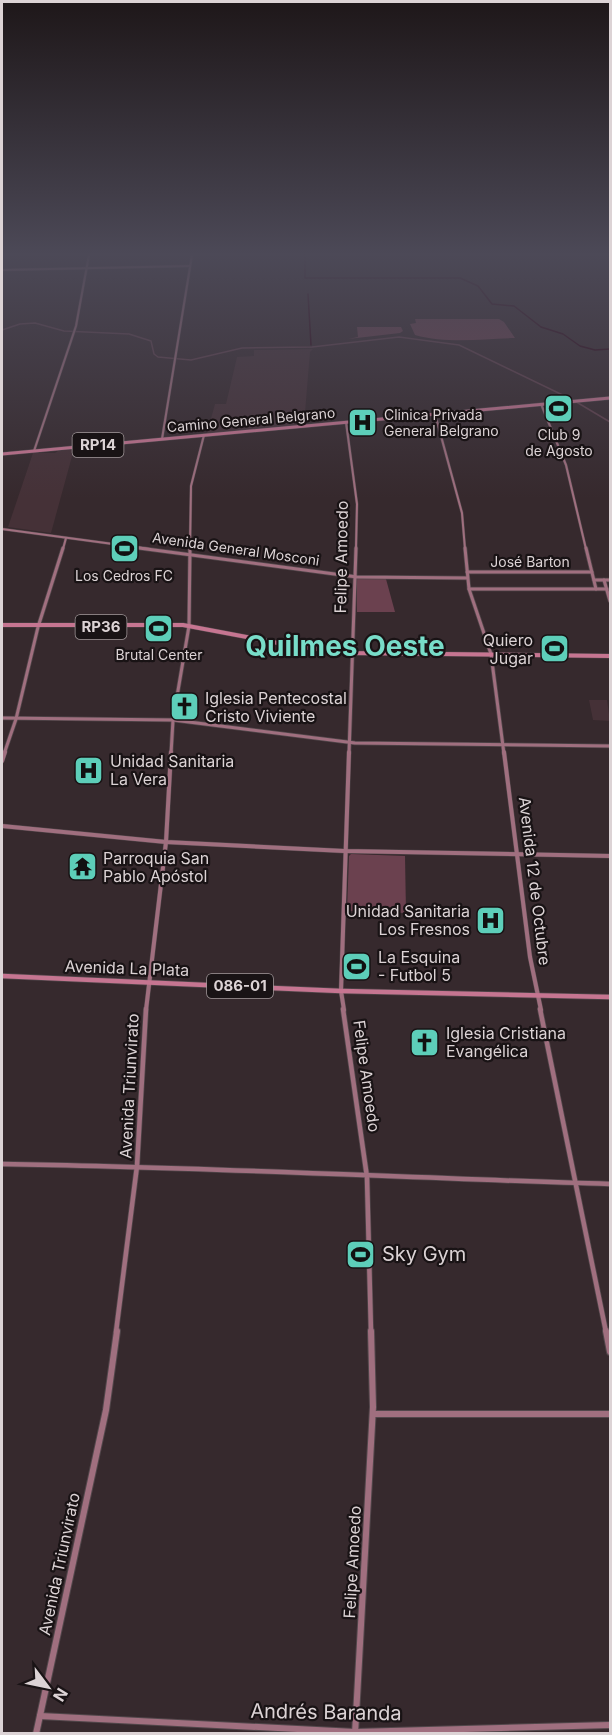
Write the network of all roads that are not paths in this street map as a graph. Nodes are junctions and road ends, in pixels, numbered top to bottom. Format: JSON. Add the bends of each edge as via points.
{"nodes":[{"id":1,"x":71,"y":336,"type":"edge"},
{"id":2,"x":179,"y":336,"type":"edge"},
{"id":3,"x":610,"y":398,"type":"edge"},
{"id":4,"x":541,"y":404,"type":"junction"},
{"id":5,"x":435,"y":414,"type":"junction"},
{"id":6,"x":346,"y":422,"type":"junction"},
{"id":7,"x":204,"y":435,"type":"junction"},
{"id":8,"x":162,"y":439,"type":"junction"},
{"id":9,"x":34,"y":451,"type":"junction"},
{"id":10,"x":2,"y":454,"type":"edge"},
{"id":11,"x":2,"y":530,"type":"edge"},
{"id":12,"x":66,"y":538,"type":"junction"},
{"id":13,"x":188,"y":553,"type":"junction"},
{"id":14,"x":467,"y":572,"type":"junction"},
{"id":15,"x":592,"y":573,"type":"junction"},
{"id":16,"x":354,"y":576,"type":"junction"},
{"id":17,"x":468,"y":578,"type":"junction"},
{"id":18,"x":594,"y":580,"type":"junction"},
{"id":19,"x":604,"y":581,"type":"junction"},
{"id":20,"x":610,"y":581,"type":"edge"},
{"id":21,"x":469,"y":589,"type":"junction"},
{"id":22,"x":596,"y":589,"type":"junction"},
{"id":23,"x":607,"y":589,"type":"junction"},
{"id":24,"x":610,"y":601,"type":"edge"},
{"id":25,"x":2,"y":626,"type":"edge"},
{"id":26,"x":39,"y":626,"type":"junction"},
{"id":27,"x":189,"y":626,"type":"junction"},
{"id":28,"x":353,"y":653,"type":"junction"},
{"id":29,"x":490,"y":654,"type":"junction"},
{"id":30,"x":610,"y":656,"type":"edge"},
{"id":31,"x":2,"y":718,"type":"edge"},
{"id":32,"x":16,"y":719,"type":"junction"},
{"id":33,"x":173,"y":720,"type":"junction"},
{"id":34,"x":350,"y":743,"type":"junction"},
{"id":35,"x":504,"y":746,"type":"junction"},
{"id":36,"x":610,"y":747,"type":"edge"},
{"id":37,"x":2,"y":760,"type":"edge"},
{"id":38,"x":2,"y":826,"type":"edge"},
{"id":39,"x":166,"y":842,"type":"junction"},
{"id":40,"x":344,"y":851,"type":"junction"},
{"id":41,"x":517,"y":855,"type":"junction"},
{"id":42,"x":610,"y":856,"type":"edge"},
{"id":43,"x":2,"y":976,"type":"edge"},
{"id":44,"x":148,"y":983,"type":"junction"},
{"id":45,"x":341,"y":991,"type":"junction"},
{"id":46,"x":537,"y":995,"type":"junction"},
{"id":47,"x":610,"y":997,"type":"edge"},
{"id":48,"x":2,"y":1164,"type":"edge"},
{"id":49,"x":137,"y":1166,"type":"junction"},
{"id":50,"x":367,"y":1177,"type":"junction"},
{"id":51,"x":578,"y":1184,"type":"junction"},
{"id":52,"x":610,"y":1184,"type":"edge"},
{"id":53,"x":610,"y":1352,"type":"edge"},
{"id":54,"x":373,"y":1414,"type":"junction"},
{"id":55,"x":610,"y":1414,"type":"edge"},
{"id":56,"x":40,"y":1716,"type":"junction"},
{"id":57,"x":610,"y":1725,"type":"edge"},
{"id":58,"x":355,"y":1733,"type":"edge"},
{"id":59,"x":36,"y":1734,"type":"edge"}],
"edges":[{"from":1,"to":9,"type":"street"},
{"from":2,"to":8,"type":"street"},
{"from":3,"to":4,"type":"main road","name":"Camino General Belgrano","number":"RP14"},
{"from":4,"to":5,"type":"main road","name":"Camino General Belgrano","number":"RP14"},
{"from":4,"to":15,"type":"street","via":[[566,465]]},
{"from":5,"to":6,"type":"main road","name":"Camino General Belgrano","number":"RP14"},
{"from":5,"to":14,"type":"street","name":"Avenida 12 de Octubre","via":[[462,513]]},
{"from":6,"to":7,"type":"main road","name":"Camino General Belgrano","number":"RP14"},
{"from":6,"to":16,"type":"street","name":"Felipe Amoedo","via":[[357,502]]},
{"from":7,"to":8,"type":"main road","name":"Camino General Belgrano","number":"RP14"},
{"from":7,"to":13,"type":"street","name":"Avenida Triunvirato","via":[[190,486]]},
{"from":8,"to":9,"type":"main road","name":"Camino General Belgrano","number":"RP14"},
{"from":9,"to":10,"type":"main road","name":"Camino General Belgrano","number":"RP14"},
{"from":11,"to":12,"type":"street","name":"Avenida General Mosconi"},
{"from":12,"to":13,"type":"street","name":"Avenida General Mosconi"},
{"from":12,"to":26,"type":"street"},
{"from":13,"to":16,"type":"street","name":"Avenida General Mosconi"},
{"from":13,"to":27,"type":"street","name":"Avenida Triunvirato"},
{"from":14,"to":15,"type":"street","name":"José Barton"},
{"from":14,"to":17,"type":"street","name":"Avenida 12 de Octubre"},
{"from":15,"to":18,"type":"street"},
{"from":16,"to":17,"type":"street","name":"Avenida General Mosconi"},
{"from":16,"to":28,"type":"street","name":"Felipe Amoedo"},
{"from":17,"to":21,"type":"street","name":"Avenida 12 de Octubre"},
{"from":18,"to":19,"type":"street"},
{"from":18,"to":22,"type":"street"},
{"from":19,"to":20,"type":"street"},
{"from":19,"to":23,"type":"street"},
{"from":21,"to":22,"type":"street"},
{"from":21,"to":29,"type":"street","name":"Avenida 12 de Octubre"},
{"from":22,"to":23,"type":"street"},
{"from":23,"to":24,"type":"street"},
{"from":25,"to":26,"type":"main road","number":"RP36"},
{"from":26,"to":27,"type":"main road","number":"RP36"},
{"from":26,"to":32,"type":"street"},
{"from":27,"to":28,"type":"main road","number":"RP36"},
{"from":27,"to":33,"type":"street","name":"Avenida Triunvirato"},
{"from":28,"to":29,"type":"main road","number":"RP36"},
{"from":28,"to":34,"type":"street","name":"Felipe Amoedo"},
{"from":29,"to":30,"type":"main road","number":"RP36"},
{"from":29,"to":35,"type":"street","name":"Avenida 12 de Octubre"},
{"from":31,"to":32,"type":"street"},
{"from":32,"to":33,"type":"street"},
{"from":32,"to":37,"type":"street"},
{"from":33,"to":34,"type":"street"},
{"from":33,"to":39,"type":"street","name":"Avenida Triunvirato"},
{"from":34,"to":35,"type":"street"},
{"from":34,"to":40,"type":"street","name":"Felipe Amoedo"},
{"from":35,"to":36,"type":"street"},
{"from":35,"to":41,"type":"street","name":"Avenida 12 de Octubre"},
{"from":38,"to":39,"type":"street"},
{"from":39,"to":40,"type":"street"},
{"from":39,"to":44,"type":"street","name":"Avenida Triunvirato"},
{"from":40,"to":41,"type":"street"},
{"from":40,"to":45,"type":"street","name":"Felipe Amoedo"},
{"from":41,"to":42,"type":"street"},
{"from":41,"to":46,"type":"street","name":"Avenida 12 de Octubre"},
{"from":43,"to":44,"type":"main road","name":"Avenida La Plata","number":"086-01"},
{"from":44,"to":45,"type":"main road","name":"Avenida La Plata","number":"086-01"},
{"from":44,"to":49,"type":"street","name":"Avenida Triunvirato"},
{"from":45,"to":46,"type":"main road","name":"Avenida La Plata","number":"086-01"},
{"from":45,"to":50,"type":"street","name":"Felipe Amoedo"},
{"from":46,"to":47,"type":"main road","name":"Avenida La Plata","number":"086-01"},
{"from":46,"to":51,"type":"street","name":"Avenida 12 de Octubre"},
{"from":48,"to":49,"type":"street"},
{"from":49,"to":50,"type":"street"},
{"from":49,"to":56,"type":"street","name":"Avenida Triunvirato","via":[[106,1410]]},
{"from":50,"to":51,"type":"street"},
{"from":50,"to":54,"type":"street","name":"Felipe Amoedo"},
{"from":51,"to":52,"type":"street"},
{"from":51,"to":53,"type":"street","name":"Avenida 12 de Octubre"},
{"from":54,"to":55,"type":"street"},
{"from":54,"to":58,"type":"street","name":"Felipe Amoedo"},
{"from":56,"to":58,"type":"street","name":"Andrés Baranda"},
{"from":56,"to":59,"type":"street","name":"Avenida Triunvirato"},
{"from":57,"to":58,"type":"street","name":"Andrés Baranda"}]}
